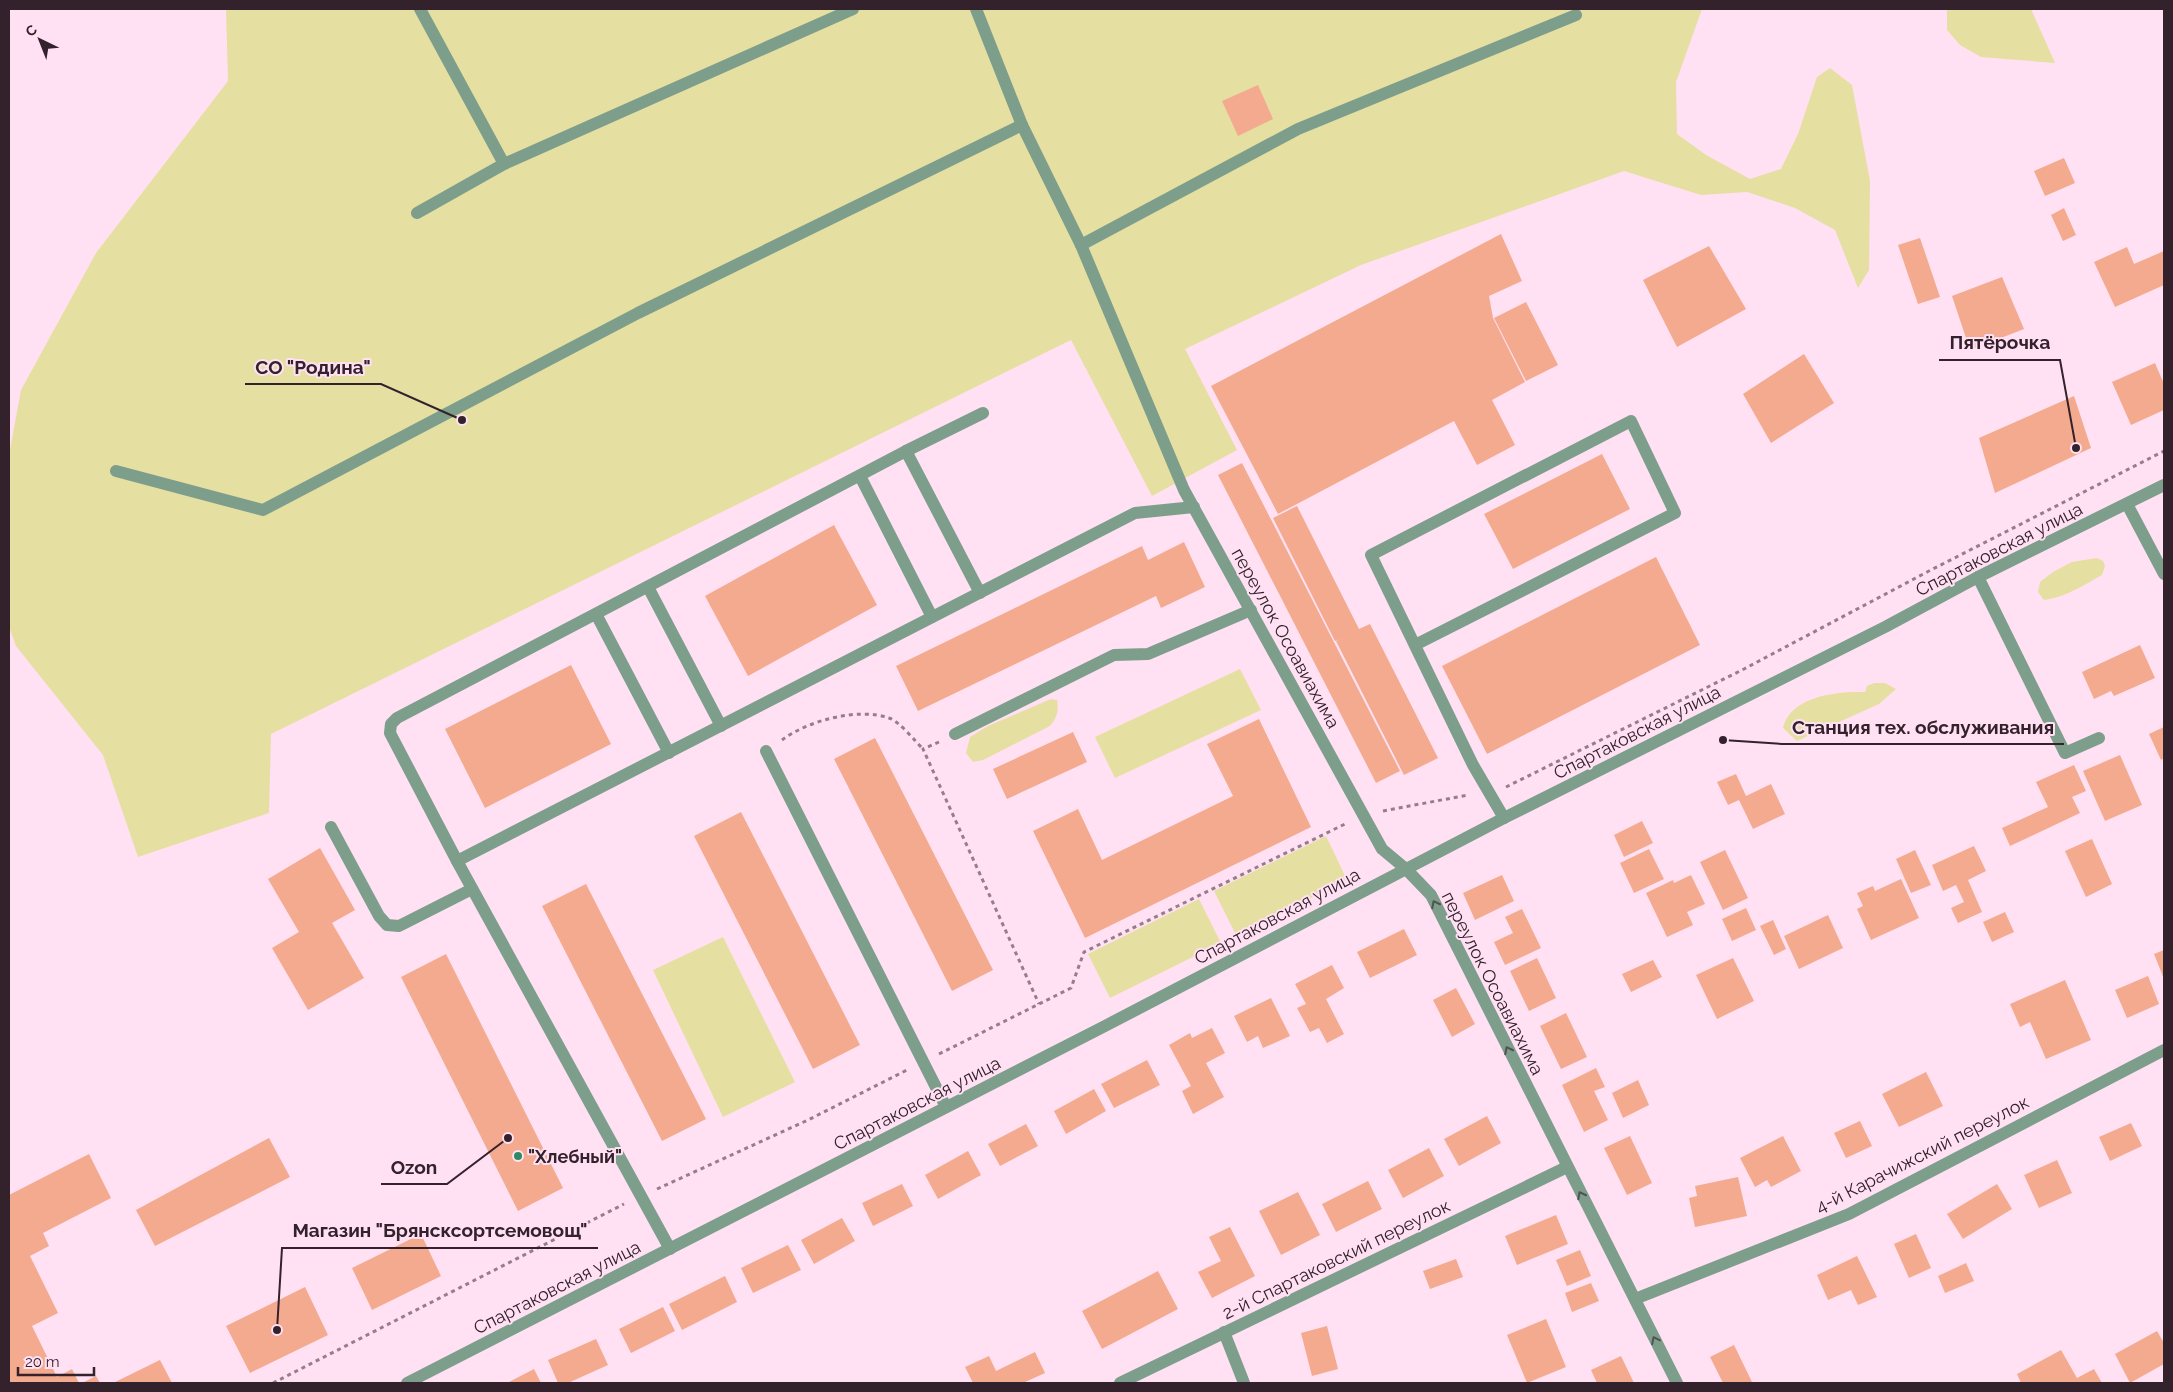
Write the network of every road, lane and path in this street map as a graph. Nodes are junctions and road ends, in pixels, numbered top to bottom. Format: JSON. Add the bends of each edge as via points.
{"nodes":[{"id":1,"x":420,"y":9,"type":"edge"},
{"id":2,"x":853,"y":9,"type":"edge"},
{"id":3,"x":976,"y":9,"type":"edge"},
{"id":4,"x":1576,"y":15,"type":"dead end"},
{"id":5,"x":1022,"y":126,"type":"junction"},
{"id":6,"x":504,"y":164,"type":"junction"},
{"id":7,"x":417,"y":213,"type":"dead end"},
{"id":8,"x":1081,"y":245,"type":"junction"},
{"id":9,"x":983,"y":414,"type":"dead end"},
{"id":10,"x":906,"y":451,"type":"junction"},
{"id":11,"x":2164,"y":451,"type":"edge"},
{"id":12,"x":116,"y":471,"type":"dead end"},
{"id":13,"x":860,"y":476,"type":"junction"},
{"id":14,"x":2164,"y":485,"type":"edge"},
{"id":15,"x":2127,"y":504,"type":"junction"},
{"id":16,"x":1194,"y":507,"type":"junction"},
{"id":17,"x":2164,"y":574,"type":"edge"},
{"id":18,"x":1978,"y":577,"type":"junction"},
{"id":19,"x":648,"y":587,"type":"junction"},
{"id":20,"x":980,"y":593,"type":"junction"},
{"id":21,"x":1251,"y":610,"type":"junction"},
{"id":22,"x":596,"y":614,"type":"junction"},
{"id":23,"x":932,"y":617,"type":"junction"},
{"id":24,"x":1414,"y":645,"type":"junction"},
{"id":25,"x":721,"y":726,"type":"junction"},
{"id":26,"x":955,"y":734,"type":"joint"},
{"id":27,"x":2099,"y":738,"type":"dead end"},
{"id":28,"x":923,"y":749,"type":"junction"},
{"id":29,"x":766,"y":751,"type":"joint"},
{"id":30,"x":669,"y":752,"type":"junction"},
{"id":31,"x":1488,"y":791,"type":"junction"},
{"id":32,"x":1363,"y":815,"type":"junction"},
{"id":33,"x":1504,"y":818,"type":"junction"},
{"id":34,"x":331,"y":827,"type":"dead end"},
{"id":35,"x":457,"y":861,"type":"junction"},
{"id":36,"x":1406,"y":868,"type":"junction"},
{"id":37,"x":472,"y":889,"type":"junction"},
{"id":38,"x":1039,"y":1004,"type":"junction"},
{"id":39,"x":2164,"y":1050,"type":"edge"},
{"id":40,"x":923,"y":1062,"type":"junction"},
{"id":41,"x":946,"y":1107,"type":"junction"},
{"id":42,"x":1567,"y":1167,"type":"junction"},
{"id":43,"x":641,"y":1196,"type":"junction"},
{"id":44,"x":670,"y":1249,"type":"junction"},
{"id":45,"x":1635,"y":1299,"type":"junction"},
{"id":46,"x":1224,"y":1332,"type":"junction"},
{"id":47,"x":273,"y":1383,"type":"edge"},
{"id":48,"x":407,"y":1383,"type":"edge"},
{"id":49,"x":1120,"y":1383,"type":"edge"},
{"id":50,"x":1244,"y":1383,"type":"edge"},
{"id":51,"x":1676,"y":1383,"type":"edge"}],
"edges":[{"from":1,"to":6,"type":"street"},
{"from":2,"to":6,"type":"street"},
{"from":3,"to":5,"type":"street","name":"переулок Осоавиахима"},
{"from":4,"to":8,"type":"street","via":[[1298,129]]},
{"from":5,"to":8,"type":"street","name":"переулок Осоавиахима"},
{"from":5,"to":12,"type":"street","via":[[638,313],[263,510]]},
{"from":6,"to":7,"type":"street"},
{"from":8,"to":16,"type":"street","name":"переулок Осоавиахима"},
{"from":9,"to":10,"type":"street"},
{"from":10,"to":13,"type":"street"},
{"from":10,"to":20,"type":"street"},
{"from":11,"to":31,"type":"path","via":[[1744,669],[1506,787]]},
{"from":13,"to":19,"type":"street"},
{"from":13,"to":23,"type":"street"},
{"from":14,"to":15,"type":"street","name":"Спартаковская улица"},
{"from":15,"to":17,"type":"street"},
{"from":15,"to":18,"type":"street","name":"Спартаковская улица"},
{"from":16,"to":20,"type":"street","via":[[1135,513]]},
{"from":16,"to":21,"type":"street","name":"переулок Осоавиахима"},
{"from":18,"to":27,"type":"street","via":[[2065,752]]},
{"from":18,"to":33,"type":"street","name":"Спартаковская улица"},
{"from":19,"to":22,"type":"street"},
{"from":19,"to":25,"type":"street"},
{"from":20,"to":23,"type":"street"},
{"from":21,"to":26,"type":"street","via":[[1148,654],[1114,655]]},
{"from":21,"to":32,"type":"street","name":"переулок Осоавиахима"},
{"from":22,"to":30,"type":"street"},
{"from":22,"to":35,"type":"street","via":[[391,724],[390,733]]},
{"from":23,"to":25,"type":"street"},
{"from":24,"to":24,"type":"street","via":[[1371,555],[1631,421],[1676,513]]},
{"from":24,"to":31,"type":"street"},
{"from":25,"to":30,"type":"street"},
{"from":26,"to":28,"type":"path"},
{"from":28,"to":29,"type":"path","via":[[890,718],[866,714],[824,720],[788,735]]},
{"from":28,"to":38,"type":"path"},
{"from":29,"to":40,"type":"street"},
{"from":30,"to":35,"type":"street"},
{"from":31,"to":32,"type":"path"},
{"from":31,"to":33,"type":"street"},
{"from":32,"to":36,"type":"street","name":"переулок Осоавиахима","via":[[1382,849]]},
{"from":32,"to":38,"type":"path","via":[[1084,952],[1071,988]]},
{"from":33,"to":36,"type":"street","name":"Спартаковская улица"},
{"from":34,"to":37,"type":"street","via":[[387,926],[399,926]]},
{"from":35,"to":37,"type":"street"},
{"from":36,"to":41,"type":"street","name":"Спартаковская улица"},
{"from":42,"to":36,"type":"street","name":"переулок Осоавиахима","one_way":true,"via":[[1431,895]]},
{"from":37,"to":43,"type":"street"},
{"from":38,"to":40,"type":"path"},
{"from":39,"to":45,"type":"street","name":"4-й Карачижский переулок","via":[[1849,1214]]},
{"from":40,"to":41,"type":"street"},
{"from":40,"to":43,"type":"path","via":[[808,1120]]},
{"from":41,"to":44,"type":"street","name":"Спартаковская улица"},
{"from":45,"to":42,"type":"street","name":"переулок Осоавиахима","one_way":true},
{"from":42,"to":46,"type":"street","name":"2-й Спартаковский переулок"},
{"from":43,"to":44,"type":"street"},
{"from":43,"to":47,"type":"path"},
{"from":44,"to":48,"type":"street","name":"Спартаковская улица"},
{"from":51,"to":45,"type":"street","name":"переулок Осоавиахима","one_way":true},
{"from":46,"to":49,"type":"street","name":"2-й Спартаковский переулок"},
{"from":46,"to":50,"type":"street"}]}
